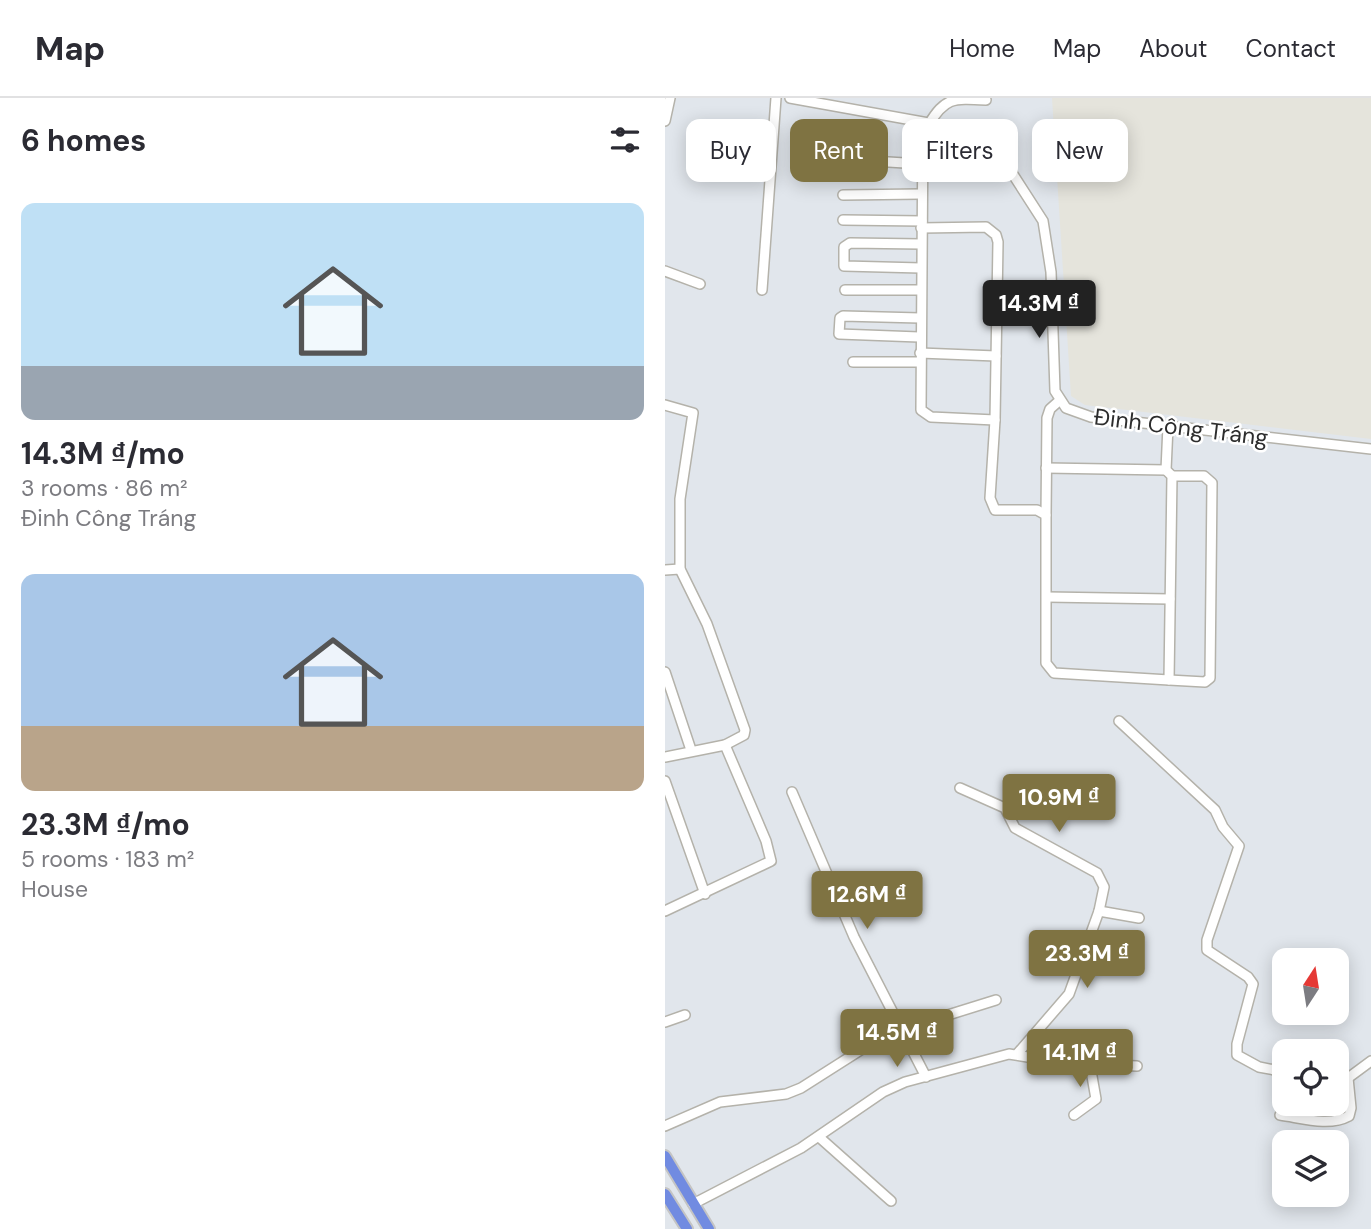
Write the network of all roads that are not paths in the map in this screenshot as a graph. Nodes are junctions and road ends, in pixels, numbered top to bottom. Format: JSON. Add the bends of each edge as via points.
{"nodes":[{"id":1,"x":670,"y":98,"type":"edge"},
{"id":2,"x":776,"y":98,"type":"edge"},
{"id":3,"x":794,"y":98,"type":"edge"},
{"id":4,"x":986,"y":100,"type":"dead end"},
{"id":5,"x":902,"y":119,"type":"edge"},
{"id":6,"x":929,"y":119,"type":"edge"},
{"id":7,"x":665,"y":121,"type":"edge"},
{"id":8,"x":921,"y":182,"type":"edge"},
{"id":9,"x":1018,"y":182,"type":"edge"},
{"id":10,"x":921,"y":194,"type":"junction"},
{"id":11,"x":843,"y":195,"type":"dead end"},
{"id":12,"x":843,"y":220,"type":"dead end"},
{"id":13,"x":921,"y":225,"type":"junction"},
{"id":14,"x":921,"y":244,"type":"junction"},
{"id":15,"x":921,"y":268,"type":"junction"},
{"id":16,"x":665,"y":271,"type":"edge"},
{"id":17,"x":700,"y":284,"type":"dead end"},
{"id":18,"x":762,"y":290,"type":"dead end"},
{"id":19,"x":845,"y":290,"type":"dead end"},
{"id":20,"x":920,"y":290,"type":"junction"},
{"id":21,"x":920,"y":318,"type":"junction"},
{"id":22,"x":919,"y":337,"type":"junction"},
{"id":23,"x":996,"y":356,"type":"junction"},
{"id":24,"x":920,"y":358,"type":"junction"},
{"id":25,"x":853,"y":362,"type":"dead end"},
{"id":26,"x":1059,"y":401,"type":"junction"},
{"id":27,"x":665,"y":405,"type":"edge"},
{"id":28,"x":995,"y":420,"type":"junction"},
{"id":29,"x":1168,"y":426,"type":"junction"},
{"id":30,"x":1371,"y":449,"type":"edge"},
{"id":31,"x":1046,"y":468,"type":"junction"},
{"id":32,"x":1169,"y":473,"type":"junction"},
{"id":33,"x":1046,"y":515,"type":"junction"},
{"id":34,"x":665,"y":569,"type":"edge"},
{"id":35,"x":680,"y":569,"type":"junction"},
{"id":36,"x":1047,"y":597,"type":"junction"},
{"id":37,"x":1170,"y":599,"type":"junction"},
{"id":38,"x":665,"y":673,"type":"edge"},
{"id":39,"x":1169,"y":680,"type":"junction"},
{"id":40,"x":1119,"y":721,"type":"dead end"},
{"id":41,"x":725,"y":745,"type":"junction"},
{"id":42,"x":691,"y":750,"type":"junction"},
{"id":43,"x":665,"y":757,"type":"edge"},
{"id":44,"x":665,"y":781,"type":"edge"},
{"id":45,"x":960,"y":788,"type":"dead end"},
{"id":46,"x":792,"y":792,"type":"dead end"},
{"id":47,"x":705,"y":894,"type":"junction"},
{"id":48,"x":665,"y":911,"type":"edge"},
{"id":49,"x":1099,"y":911,"type":"junction"},
{"id":50,"x":1139,"y":918,"type":"dead end"},
{"id":51,"x":996,"y":1000,"type":"dead end"},
{"id":52,"x":685,"y":1015,"type":"dead end"},
{"id":53,"x":665,"y":1022,"type":"edge"},
{"id":54,"x":902,"y":1027,"type":"junction"},
{"id":55,"x":1018,"y":1054,"type":"junction"},
{"id":56,"x":1371,"y":1061,"type":"edge"},
{"id":57,"x":1090,"y":1065,"type":"junction"},
{"id":58,"x":1136,"y":1066,"type":"dead end"},
{"id":59,"x":1272,"y":1070,"type":"edge"},
{"id":60,"x":926,"y":1077,"type":"junction"},
{"id":61,"x":1349,"y":1077,"type":"edge"},
{"id":62,"x":1349,"y":1088,"type":"edge"},
{"id":63,"x":1074,"y":1115,"type":"dead end"},
{"id":64,"x":1288,"y":1116,"type":"edge"},
{"id":65,"x":1349,"y":1116,"type":"edge"},
{"id":66,"x":1349,"y":1116,"type":"edge"},
{"id":67,"x":665,"y":1126,"type":"edge"},
{"id":68,"x":819,"y":1137,"type":"junction"},
{"id":69,"x":665,"y":1156,"type":"edge"},
{"id":70,"x":665,"y":1194,"type":"edge"},
{"id":71,"x":891,"y":1201,"type":"dead end"},
{"id":72,"x":693,"y":1204,"type":"junction"},
{"id":73,"x":668,"y":1207,"type":"edge"},
{"id":74,"x":687,"y":1229,"type":"edge"},
{"id":75,"x":709,"y":1229,"type":"edge"}],
"edges":[{"from":1,"to":7,"type":"street"},
{"from":2,"to":18,"type":"street"},
{"from":3,"to":5,"type":"street"},
{"from":4,"to":6,"type":"street","via":[[948,99]]},
{"from":8,"to":10,"type":"street"},
{"from":9,"to":26,"type":"street","via":[[1043,221]]},
{"from":10,"to":11,"type":"street"},
{"from":10,"to":13,"type":"street"},
{"from":12,"to":13,"type":"street"},
{"from":13,"to":14,"type":"street"},
{"from":13,"to":23,"type":"street","via":[[986,227],[996,235]]},
{"from":14,"to":15,"type":"street"},
{"from":14,"to":15,"type":"street","via":[[850,243],[844,247],[843,258],[844,267]]},
{"from":15,"to":20,"type":"street"},
{"from":16,"to":17,"type":"street"},
{"from":19,"to":20,"type":"street"},
{"from":20,"to":21,"type":"street"},
{"from":21,"to":22,"type":"street"},
{"from":21,"to":22,"type":"street","via":[[843,316],[839,334]]},
{"from":22,"to":24,"type":"street"},
{"from":23,"to":24,"type":"street"},
{"from":23,"to":28,"type":"street"},
{"from":24,"to":25,"type":"street"},
{"from":24,"to":28,"type":"street","via":[[920,404],[925,415]]},
{"from":26,"to":29,"type":"street","name":"Đinh Công Tráng","via":[[1075,414]]},
{"from":26,"to":31,"type":"street","via":[[1047,418]]},
{"from":27,"to":35,"type":"street","via":[[693,413],[680,499]]},
{"from":28,"to":33,"type":"street","via":[[991,506]]},
{"from":29,"to":30,"type":"street","name":"Đinh Công Tráng"},
{"from":29,"to":32,"type":"street"},
{"from":31,"to":32,"type":"street"},
{"from":31,"to":33,"type":"street"},
{"from":32,"to":37,"type":"street"},
{"from":32,"to":39,"type":"street","via":[[1204,476],[1212,482],[1210,678],[1205,682]]},
{"from":33,"to":36,"type":"street"},
{"from":34,"to":35,"type":"street"},
{"from":35,"to":41,"type":"street","via":[[707,624],[744,725],[744,735]]},
{"from":36,"to":37,"type":"street"},
{"from":36,"to":39,"type":"street","via":[[1046,663],[1050,671]]},
{"from":37,"to":39,"type":"street"},
{"from":38,"to":42,"type":"street"},
{"from":40,"to":59,"type":"street","via":[[1210,805],[1240,846],[1206,950],[1253,984],[1237,1055]]},
{"from":41,"to":42,"type":"street"},
{"from":41,"to":47,"type":"street","via":[[767,841],[771,862]]},
{"from":42,"to":43,"type":"street"},
{"from":44,"to":47,"type":"street"},
{"from":45,"to":49,"type":"street","via":[[1005,808],[1015,828],[1097,873],[1104,887]]},
{"from":46,"to":54,"type":"street","via":[[854,937]]},
{"from":47,"to":48,"type":"street"},
{"from":49,"to":50,"type":"street"},
{"from":49,"to":55,"type":"street","via":[[1069,994]]},
{"from":51,"to":54,"type":"street"},
{"from":52,"to":53,"type":"street"},
{"from":54,"to":60,"type":"street"},
{"from":54,"to":67,"type":"street","via":[[801,1088],[720,1102]]},
{"from":55,"to":57,"type":"street"},
{"from":55,"to":60,"type":"street"},
{"from":56,"to":61,"type":"street"},
{"from":57,"to":58,"type":"street"},
{"from":57,"to":63,"type":"street","via":[[1096,1099]]},
{"from":60,"to":68,"type":"street","via":[[883,1092]]},
{"from":62,"to":65,"type":"street"},
{"from":64,"to":66,"type":"street","via":[[1340,1121]]},
{"from":68,"to":71,"type":"street"},
{"from":68,"to":72,"type":"street"},
{"from":69,"to":72,"type":"main road"},
{"from":70,"to":73,"type":"main road"},
{"from":72,"to":75,"type":"main road"},
{"from":73,"to":74,"type":"main road"}]}
